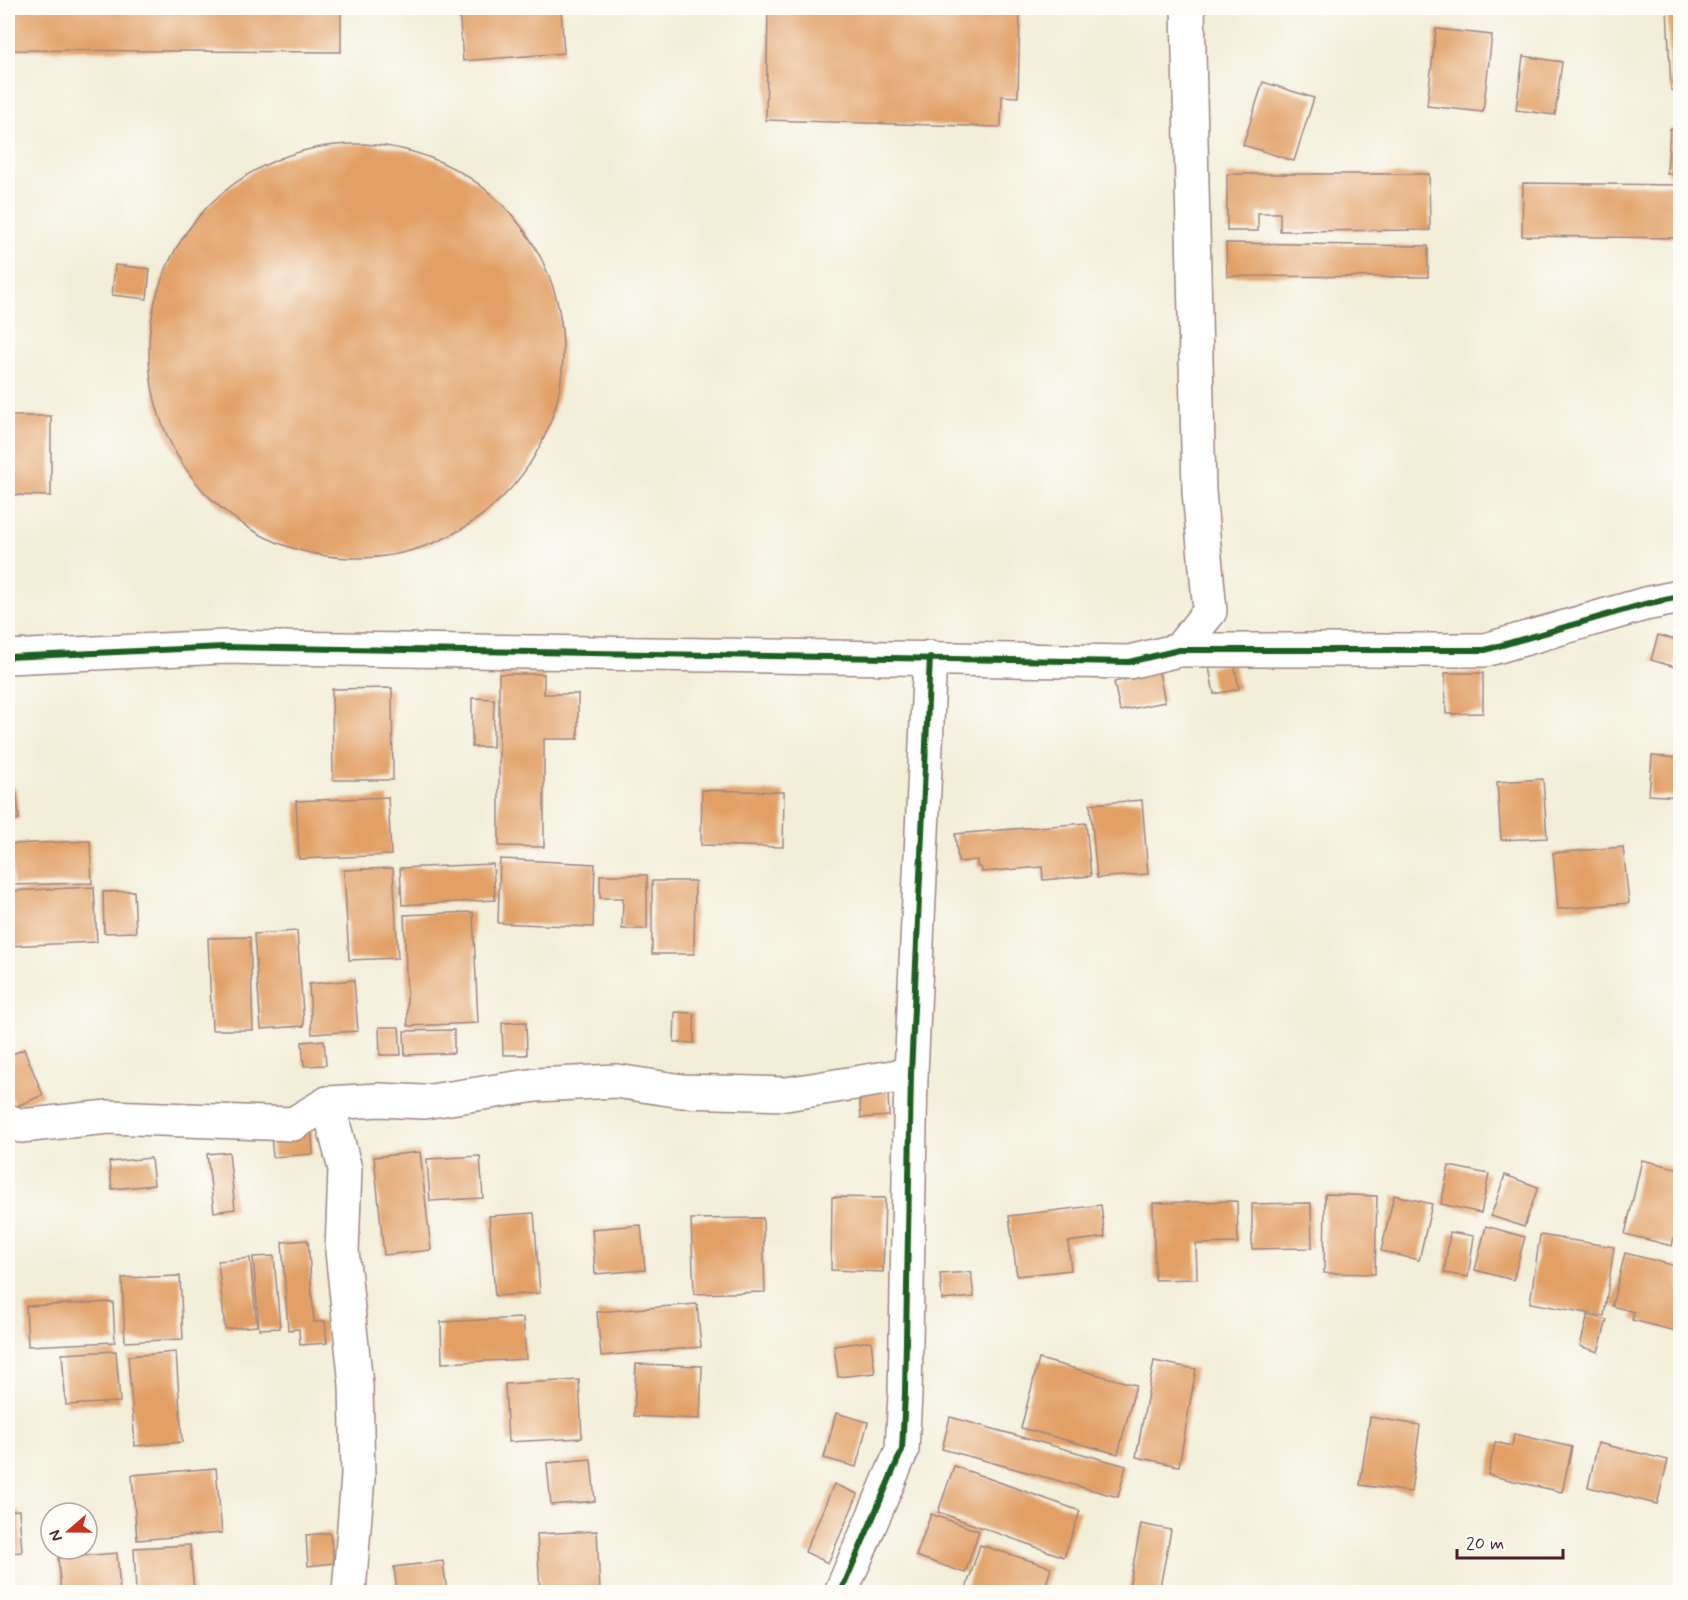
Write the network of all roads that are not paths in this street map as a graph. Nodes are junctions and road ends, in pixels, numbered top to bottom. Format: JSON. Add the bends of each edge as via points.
{"nodes":[{"id":1,"x":1188,"y":8,"type":"edge"},
{"id":2,"x":1680,"y":597,"type":"edge"},
{"id":3,"x":1179,"y":650,"type":"junction"},
{"id":4,"x":8,"y":657,"type":"edge"},
{"id":5,"x":930,"y":657,"type":"junction"},
{"id":6,"x":911,"y":1074,"type":"junction"},
{"id":7,"x":328,"y":1103,"type":"junction"},
{"id":8,"x":8,"y":1121,"type":"edge"},
{"id":9,"x":349,"y":1593,"type":"edge"},
{"id":10,"x":841,"y":1593,"type":"edge"}],
"edges":[{"from":1,"to":3,"type":"street","via":[[1198,492],[1210,611]]},
{"from":2,"to":3,"type":"street","via":[[1485,650]]},
{"from":3,"to":5,"type":"street","via":[[1129,662]]},
{"from":4,"to":5,"type":"street","via":[[224,647]]},
{"from":5,"to":6,"type":"street"},
{"from":6,"to":7,"type":"street","via":[[786,1094],[682,1091],[616,1081],[536,1085],[424,1102]]},
{"from":6,"to":10,"type":"street","via":[[902,1450]]},
{"from":7,"to":8,"type":"street","via":[[293,1124],[108,1117],[21,1126]]},
{"from":7,"to":9,"type":"street","via":[[345,1169],[342,1251],[356,1385],[358,1476]]}]}
